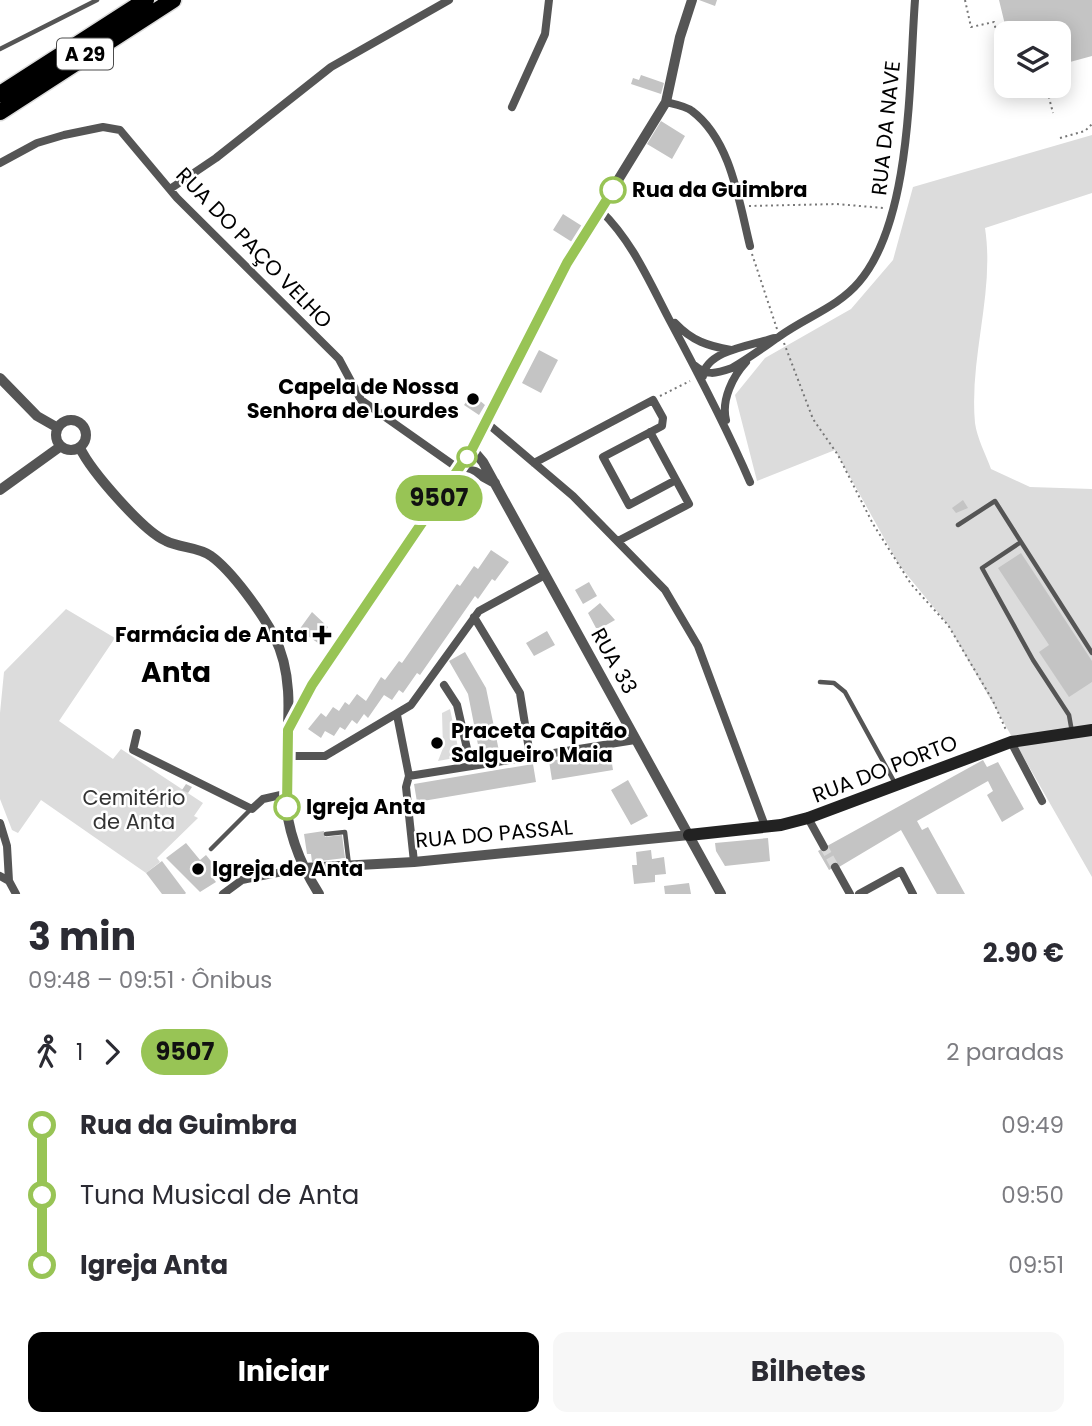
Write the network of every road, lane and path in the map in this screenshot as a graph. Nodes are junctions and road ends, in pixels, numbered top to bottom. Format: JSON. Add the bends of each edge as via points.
{"nodes":[{"id":1,"x":97,"y":0,"type":"edge"},
{"id":2,"x":146,"y":0,"type":"edge"},
{"id":3,"x":173,"y":0,"type":"edge"},
{"id":4,"x":449,"y":0,"type":"edge"},
{"id":5,"x":549,"y":0,"type":"edge"},
{"id":6,"x":692,"y":0,"type":"edge"},
{"id":7,"x":915,"y":0,"type":"edge"},
{"id":8,"x":965,"y":0,"type":"edge"},
{"id":9,"x":994,"y":22,"type":"edge"},
{"id":10,"x":0,"y":50,"type":"edge"},
{"id":11,"x":0,"y":94,"type":"edge"},
{"id":12,"x":1049,"y":98,"type":"edge"},
{"id":13,"x":666,"y":102,"type":"junction"},
{"id":14,"x":512,"y":107,"type":"dead end"},
{"id":15,"x":0,"y":112,"type":"edge"},
{"id":16,"x":1053,"y":113,"type":"dead end"},
{"id":17,"x":1092,"y":124,"type":"edge"},
{"id":18,"x":1060,"y":138,"type":"dead end"},
{"id":19,"x":0,"y":163,"type":"edge"},
{"id":20,"x":170,"y":190,"type":"junction"},
{"id":21,"x":741,"y":208,"type":"junction"},
{"id":22,"x":894,"y":209,"type":"junction"},
{"id":23,"x":601,"y":211,"type":"junction"},
{"id":24,"x":750,"y":246,"type":"joint"},
{"id":25,"x":666,"y":313,"type":"junction"},
{"id":26,"x":780,"y":336,"type":"junction"},
{"id":27,"x":733,"y":350,"type":"junction"},
{"id":28,"x":753,"y":355,"type":"junction"},
{"id":29,"x":702,"y":377,"type":"junction"},
{"id":30,"x":0,"y":379,"type":"edge"},
{"id":31,"x":653,"y":400,"type":"junction"},
{"id":32,"x":486,"y":423,"type":"junction"},
{"id":33,"x":58,"y":428,"type":"junction"},
{"id":34,"x":650,"y":432,"type":"junction"},
{"id":35,"x":730,"y":436,"type":"junction"},
{"id":36,"x":61,"y":446,"type":"junction"},
{"id":37,"x":80,"y":448,"type":"junction"},
{"id":38,"x":472,"y":449,"type":"junction"},
{"id":39,"x":534,"y":463,"type":"junction"},
{"id":40,"x":459,"y":469,"type":"junction"},
{"id":41,"x":676,"y":480,"type":"junction"},
{"id":42,"x":750,"y":482,"type":"dead end"},
{"id":43,"x":495,"y":483,"type":"junction"},
{"id":44,"x":0,"y":490,"type":"edge"},
{"id":45,"x":958,"y":525,"type":"dead end"},
{"id":46,"x":618,"y":541,"type":"junction"},
{"id":47,"x":1021,"y":542,"type":"junction"},
{"id":48,"x":545,"y":575,"type":"junction"},
{"id":49,"x":474,"y":617,"type":"junction"},
{"id":50,"x":1092,"y":653,"type":"edge"},
{"id":51,"x":285,"y":678,"type":"junction"},
{"id":52,"x":820,"y":682,"type":"dead end"},
{"id":53,"x":444,"y":685,"type":"dead end"},
{"id":54,"x":311,"y":688,"type":"junction"},
{"id":55,"x":288,"y":697,"type":"junction"},
{"id":56,"x":304,"y":701,"type":"junction"},
{"id":57,"x":397,"y":715,"type":"junction"},
{"id":58,"x":288,"y":730,"type":"junction"},
{"id":59,"x":1092,"y":730,"type":"edge"},
{"id":60,"x":137,"y":733,"type":"dead end"},
{"id":61,"x":1072,"y":733,"type":"junction"},
{"id":62,"x":635,"y":740,"type":"junction"},
{"id":63,"x":1011,"y":742,"type":"junction"},
{"id":64,"x":288,"y":756,"type":"junction"},
{"id":65,"x":530,"y":756,"type":"junction"},
{"id":66,"x":471,"y":766,"type":"junction"},
{"id":67,"x":409,"y":776,"type":"junction"},
{"id":68,"x":896,"y":785,"type":"junction"},
{"id":69,"x":285,"y":794,"type":"junction"},
{"id":70,"x":1042,"y":801,"type":"dead end"},
{"id":71,"x":252,"y":809,"type":"junction"},
{"id":72,"x":808,"y":818,"type":"junction"},
{"id":73,"x":0,"y":823,"type":"edge"},
{"id":74,"x":765,"y":826,"type":"junction"},
{"id":75,"x":326,"y":834,"type":"dead end"},
{"id":76,"x":689,"y":835,"type":"junction"},
{"id":77,"x":824,"y":847,"type":"tunnel mouth"},
{"id":78,"x":211,"y":849,"type":"dead end"},
{"id":79,"x":414,"y":862,"type":"junction"},
{"id":80,"x":349,"y":866,"type":"junction"},
{"id":81,"x":835,"y":867,"type":"tunnel mouth"},
{"id":82,"x":303,"y":869,"type":"junction"},
{"id":83,"x":0,"y":876,"type":"edge"},
{"id":84,"x":9,"y":881,"type":"junction"},
{"id":85,"x":16,"y":894,"type":"edge"},
{"id":86,"x":223,"y":894,"type":"edge"},
{"id":87,"x":319,"y":894,"type":"edge"},
{"id":88,"x":721,"y":894,"type":"edge"},
{"id":89,"x":850,"y":894,"type":"edge"},
{"id":90,"x":859,"y":894,"type":"edge"},
{"id":91,"x":913,"y":894,"type":"edge"}],
"edges":[{"from":1,"to":10,"type":"lane"},
{"from":2,"to":11,"type":"highway","number":"A 29"},
{"from":3,"to":15,"type":"highway","number":"A 29"},
{"from":4,"to":20,"type":"street","via":[[331,67]]},
{"from":5,"to":14,"type":"street","via":[[545,34]]},
{"from":6,"to":13,"type":"street"},
{"from":7,"to":22,"type":"street","name":"RUA DA NAVE"},
{"from":8,"to":9,"type":"path","via":[[971,27]]},
{"from":12,"to":16,"type":"path"},
{"from":13,"to":21,"type":"street","via":[[691,109],[715,134]]},
{"from":13,"to":23,"type":"street"},
{"from":17,"to":18,"type":"path","via":[[1085,131]]},
{"from":19,"to":20,"type":"street","name":"RUA DO PAÇO VELHO","via":[[37,143],[103,127],[120,130]]},
{"from":20,"to":40,"type":"street","name":"RUA DO PAÇO VELHO","via":[[339,359],[361,400]]},
{"from":21,"to":22,"type":"path","via":[[838,204]]},
{"from":21,"to":24,"type":"street"},
{"from":22,"to":26,"type":"street","name":"RUA DA NAVE","via":[[882,244],[858,284],[838,302]]},
{"from":23,"to":25,"type":"street","name":"RUA DA NAVE","via":[[621,230]]},
{"from":23,"to":32,"type":"street","via":[[567,263]]},
{"from":24,"to":26,"type":"path"},
{"from":25,"to":27,"type":"street","name":"RUA DA NAVE","via":[[685,334],[706,346]]},
{"from":25,"to":29,"type":"street","name":"RUA DA NAVE"},
{"from":26,"to":27,"type":"street","name":"RUA DA NAVE"},
{"from":26,"to":28,"type":"street","name":"RUA DA NAVE"},
{"from":26,"to":63,"type":"path","via":[[813,419],[911,584],[948,625],[993,701]]},
{"from":27,"to":29,"type":"street","name":"RUA DA NAVE","via":[[712,360]]},
{"from":28,"to":29,"type":"street","name":"RUA DA NAVE"},
{"from":28,"to":35,"type":"street","name":"RUA DA NAVE","via":[[734,377],[724,410]]},
{"from":29,"to":31,"type":"path"},
{"from":29,"to":35,"type":"street","name":"RUA DA NAVE"},
{"from":30,"to":33,"type":"street","via":[[37,416]]},
{"from":31,"to":34,"type":"street","via":[[663,418],[662,426]]},
{"from":31,"to":39,"type":"street"},
{"from":32,"to":38,"type":"street"},
{"from":32,"to":39,"type":"street"},
{"from":33,"to":36,"type":"street"},
{"from":33,"to":37,"type":"street","via":[[70,420],[83,426],[86,435]]},
{"from":34,"to":41,"type":"street"},
{"from":34,"to":41,"type":"street","via":[[603,457],[628,505]]},
{"from":35,"to":42,"type":"street","name":"RUA DA NAVE"},
{"from":36,"to":37,"type":"street"},
{"from":36,"to":44,"type":"street"},
{"from":37,"to":51,"type":"street","via":[[101,480],[159,538],[208,554],[222,566],[274,636]]},
{"from":38,"to":40,"type":"street"},
{"from":38,"to":43,"type":"street","name":"RUA 33"},
{"from":39,"to":46,"type":"street"},
{"from":40,"to":43,"type":"street"},
{"from":40,"to":54,"type":"street"},
{"from":41,"to":46,"type":"street","via":[[689,504]]},
{"from":43,"to":48,"type":"street","name":"RUA 33"},
{"from":45,"to":47,"type":"lane","via":[[995,501]]},
{"from":46,"to":74,"type":"street","via":[[665,590],[698,646]]},
{"from":47,"to":50,"type":"lane"},
{"from":47,"to":61,"type":"lane","via":[[982,568],[1069,715]]},
{"from":48,"to":49,"type":"street"},
{"from":48,"to":62,"type":"street","name":"RUA 33"},
{"from":49,"to":57,"type":"street","via":[[422,692]]},
{"from":49,"to":65,"type":"street","via":[[520,693]]},
{"from":51,"to":54,"type":"street","via":[[299,689]]},
{"from":51,"to":55,"type":"street"},
{"from":52,"to":68,"type":"lane","via":[[834,683],[845,692]]},
{"from":53,"to":66,"type":"street","via":[[457,705]]},
{"from":54,"to":56,"type":"street"},
{"from":55,"to":56,"type":"street"},
{"from":55,"to":58,"type":"street"},
{"from":56,"to":58,"type":"street"},
{"from":57,"to":64,"type":"street","via":[[325,756]]},
{"from":57,"to":67,"type":"street"},
{"from":58,"to":64,"type":"street"},
{"from":59,"to":61,"type":"main road","name":"RUA DO PORTO"},
{"from":60,"to":71,"type":"street","via":[[133,750]]},
{"from":61,"to":63,"type":"main road","name":"RUA DO PORTO"},
{"from":62,"to":65,"type":"street"},
{"from":62,"to":76,"type":"street","name":"RUA 33"},
{"from":63,"to":68,"type":"main road","name":"RUA DO PORTO"},
{"from":63,"to":70,"type":"street"},
{"from":64,"to":69,"type":"street"},
{"from":65,"to":66,"type":"street"},
{"from":66,"to":67,"type":"street"},
{"from":67,"to":79,"type":"street","via":[[406,787]]},
{"from":68,"to":72,"type":"main road","name":"RUA DO PORTO"},
{"from":69,"to":71,"type":"street","via":[[263,799]]},
{"from":69,"to":82,"type":"street"},
{"from":71,"to":78,"type":"lane"},
{"from":72,"to":74,"type":"main road","name":"RUA DO PORTO"},
{"from":72,"to":77,"type":"street"},
{"from":73,"to":84,"type":"street"},
{"from":74,"to":76,"type":"main road","name":"RUA DO PORTO"},
{"from":75,"to":80,"type":"lane","via":[[345,832]]},
{"from":76,"to":79,"type":"street","name":"RUA DO PASSAL"},
{"from":76,"to":88,"type":"street","name":"RUA 33"},
{"from":79,"to":80,"type":"street","name":"RUA DO PASSAL"},
{"from":80,"to":82,"type":"street","name":"RUA DO PASSAL"},
{"from":81,"to":89,"type":"street"},
{"from":82,"to":86,"type":"street","via":[[242,880]]},
{"from":82,"to":87,"type":"street"},
{"from":83,"to":84,"type":"street"},
{"from":84,"to":85,"type":"street"},
{"from":90,"to":91,"type":"street","via":[[901,871]]}]}
